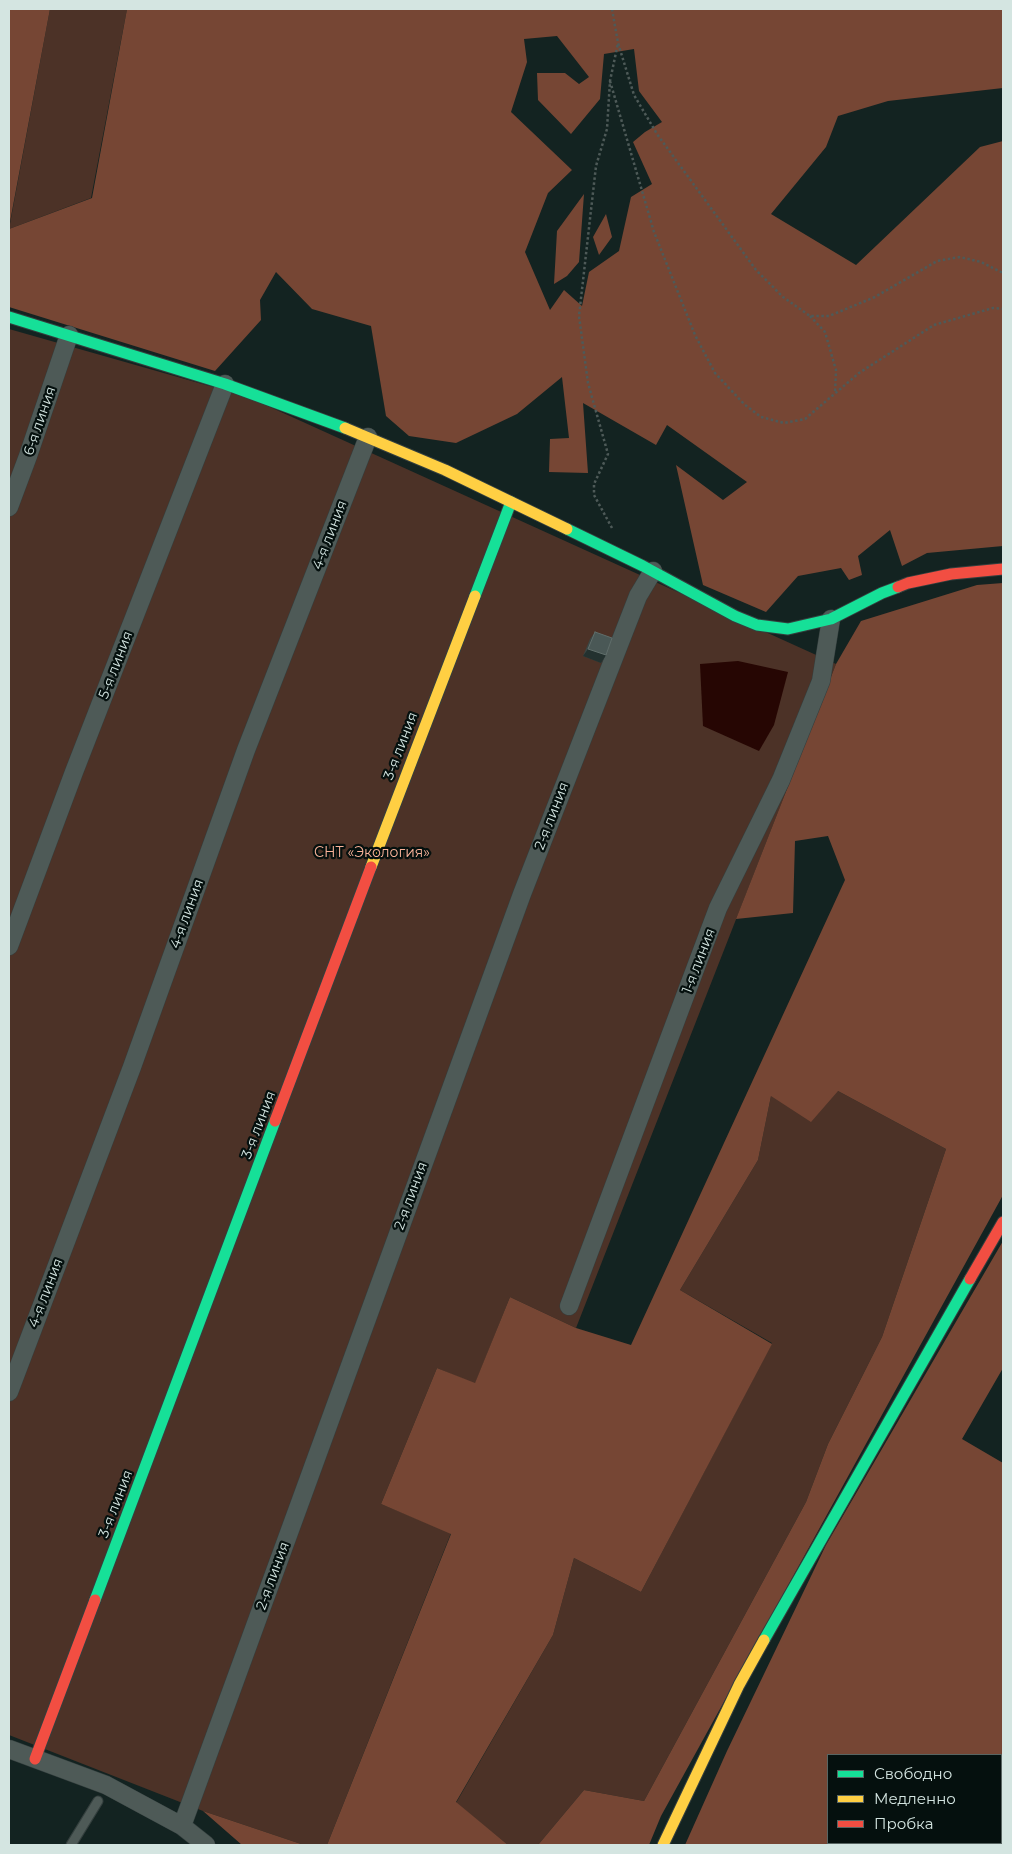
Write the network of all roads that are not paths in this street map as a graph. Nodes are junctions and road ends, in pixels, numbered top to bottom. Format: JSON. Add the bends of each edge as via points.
{"nodes":[{"id":1,"x":9,"y":317,"type":"edge"},
{"id":2,"x":69,"y":335,"type":"junction"},
{"id":3,"x":225,"y":384,"type":"junction"},
{"id":4,"x":368,"y":437,"type":"junction"},
{"id":5,"x":511,"y":502,"type":"junction"},
{"id":6,"x":9,"y":507,"type":"edge"},
{"id":7,"x":1003,"y":569,"type":"edge"},
{"id":8,"x":653,"y":571,"type":"junction"},
{"id":9,"x":831,"y":619,"type":"junction"},
{"id":10,"x":9,"y":946,"type":"edge"},
{"id":11,"x":1003,"y":1222,"type":"edge"},
{"id":12,"x":569,"y":1306,"type":"dead end"},
{"id":13,"x":9,"y":1392,"type":"edge"},
{"id":14,"x":9,"y":1749,"type":"edge"},
{"id":15,"x":35,"y":1759,"type":"junction"},
{"id":16,"x":98,"y":1801,"type":"dead end"},
{"id":17,"x":182,"y":1826,"type":"junction"},
{"id":18,"x":71,"y":1845,"type":"edge"},
{"id":19,"x":206,"y":1845,"type":"edge"},
{"id":20,"x":663,"y":1845,"type":"edge"}],
"edges":[{"from":1,"to":2,"type":"street"},
{"from":2,"to":3,"type":"street"},
{"from":2,"to":6,"type":"street","name":"6-я линия"},
{"from":3,"to":4,"type":"street"},
{"from":3,"to":10,"type":"street","name":"5-я линия"},
{"from":4,"to":5,"type":"street"},
{"from":4,"to":13,"type":"street","name":"4-я линия","via":[[246,750],[132,1067]]},
{"from":5,"to":8,"type":"street"},
{"from":5,"to":15,"type":"street","name":"3-я линия"},
{"from":7,"to":9,"type":"street","via":[[951,574],[908,583]]},
{"from":8,"to":9,"type":"street","via":[[757,625],[788,629]]},
{"from":8,"to":17,"type":"street","name":"2-я линия","via":[[638,596],[522,894]]},
{"from":9,"to":12,"type":"street","name":"1-я линия","via":[[821,681],[781,780],[718,908]]},
{"from":11,"to":20,"type":"street","via":[[743,1677]]},
{"from":14,"to":15,"type":"street"},
{"from":15,"to":17,"type":"street","via":[[106,1785]]},
{"from":16,"to":18,"type":"lane"},
{"from":17,"to":19,"type":"street"}]}
